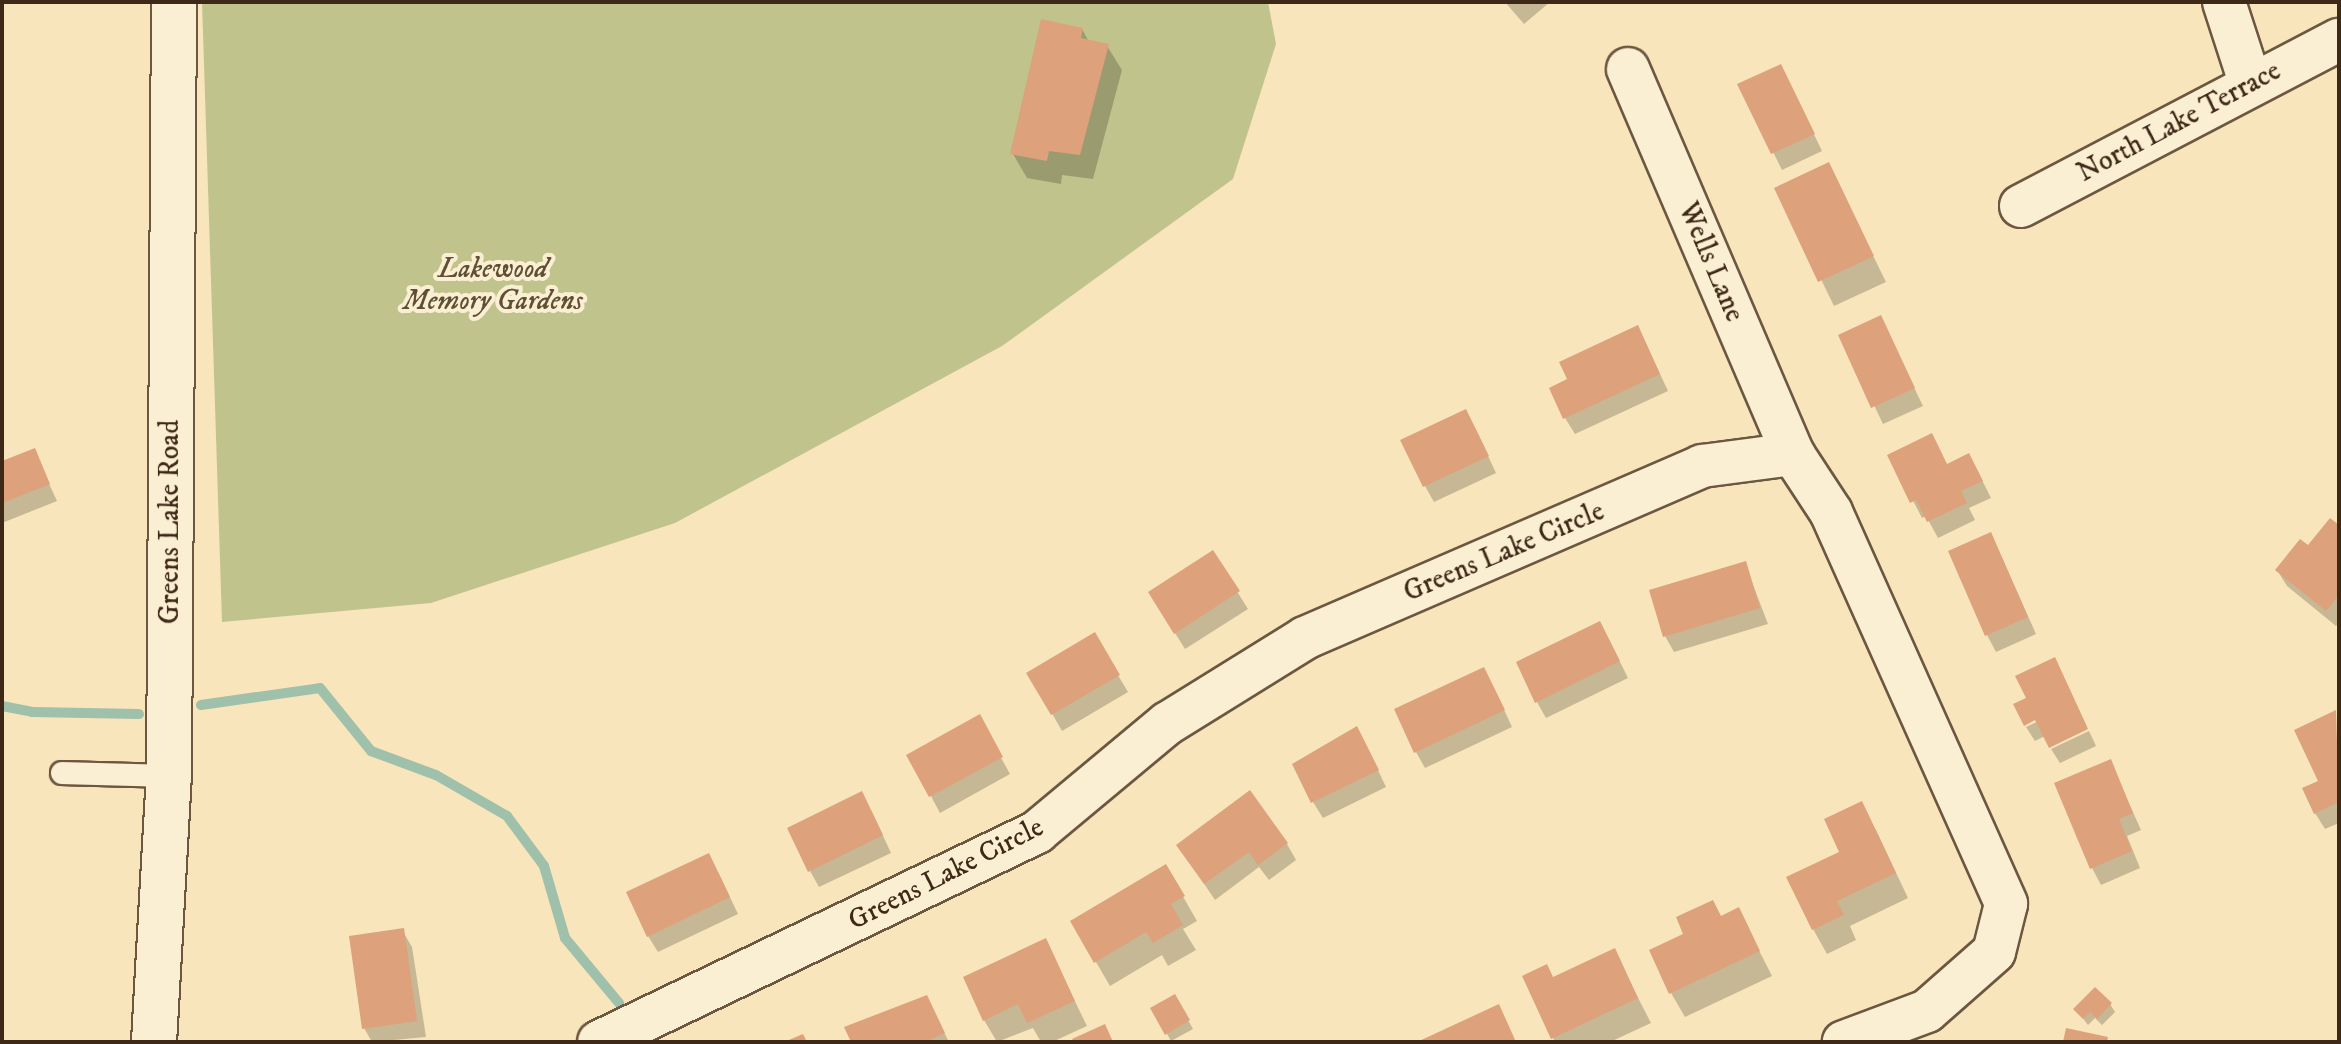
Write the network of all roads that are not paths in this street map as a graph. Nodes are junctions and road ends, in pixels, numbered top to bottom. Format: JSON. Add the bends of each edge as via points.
{"nodes":[{"id":1,"x":174,"y":2,"type":"edge"},
{"id":2,"x":2224,"y":2,"type":"edge"},
{"id":3,"x":2339,"y":40,"type":"edge"},
{"id":4,"x":1628,"y":69,"type":"dead end"},
{"id":5,"x":2250,"y":82,"type":"junction"},
{"id":6,"x":2021,"y":206,"type":"dead end"},
{"id":7,"x":1793,"y":454,"type":"junction"},
{"id":8,"x":62,"y":773,"type":"dead end"},
{"id":9,"x":169,"y":776,"type":"junction"},
{"id":10,"x":154,"y":1042,"type":"edge"},
{"id":11,"x":599,"y":1042,"type":"edge"},
{"id":12,"x":1844,"y":1042,"type":"edge"}],
"edges":[{"from":1,"to":9,"type":"street","name":"Greens Lake Road"},
{"from":2,"to":5,"type":"street"},
{"from":3,"to":5,"type":"street","name":"North Lake Terrace"},
{"from":4,"to":7,"type":"street","name":"Wells Lane"},
{"from":5,"to":6,"type":"street","name":"North Lake Terrace"},
{"from":7,"to":11,"type":"street","name":"Greens Lake Circle","via":[[1702,466],[1305,638],[1168,723],[1037,832]]},
{"from":7,"to":12,"type":"street","via":[[1831,512],[2006,904],[1994,952],[1927,1011]]},
{"from":8,"to":9,"type":"lane"},
{"from":9,"to":10,"type":"street","name":"Greens Lake Road"}]}
